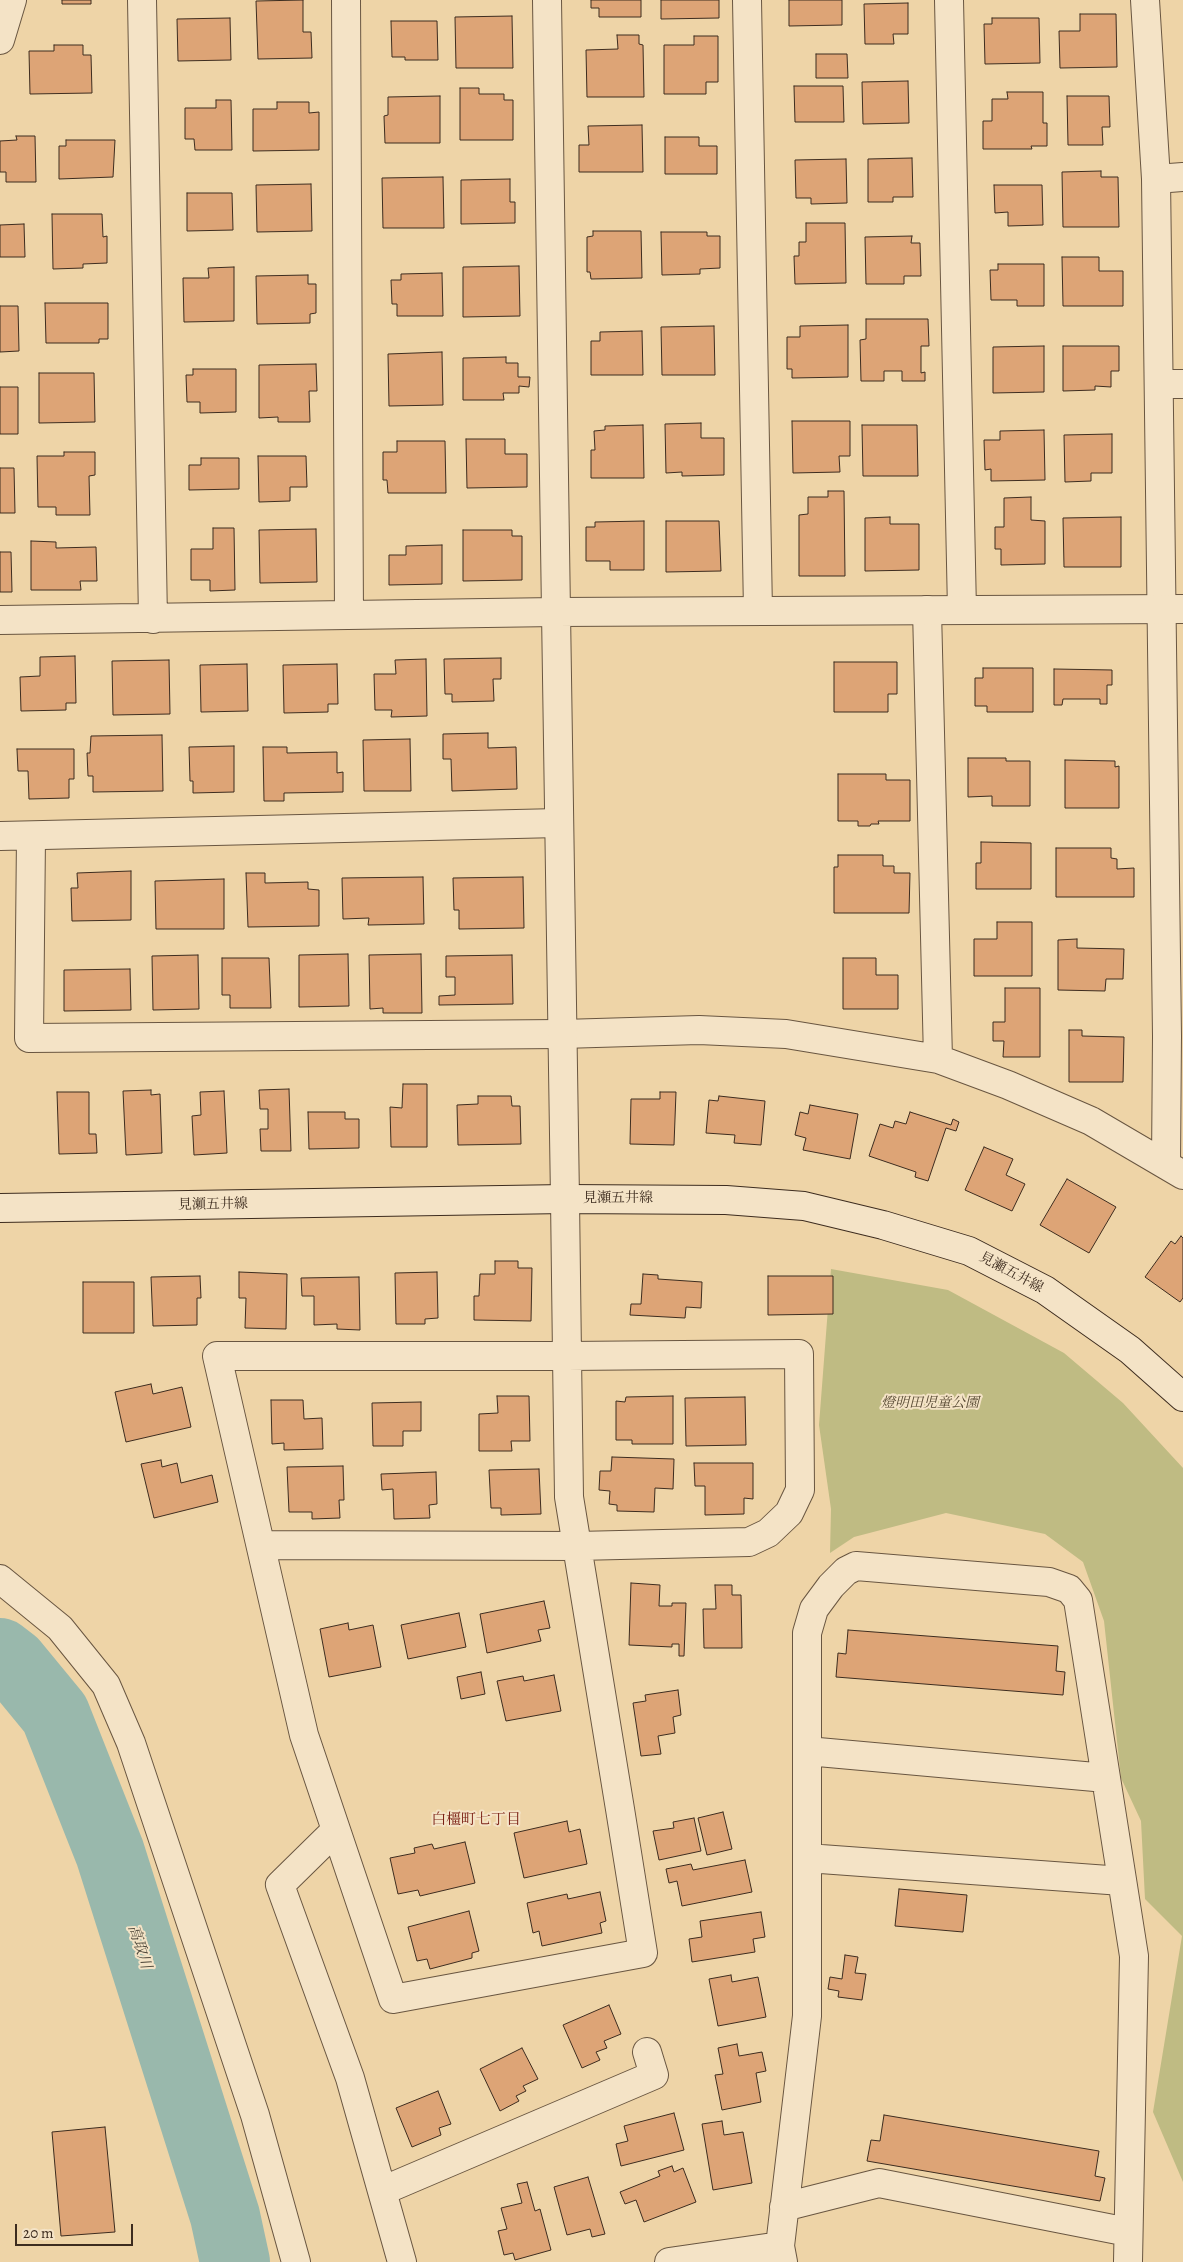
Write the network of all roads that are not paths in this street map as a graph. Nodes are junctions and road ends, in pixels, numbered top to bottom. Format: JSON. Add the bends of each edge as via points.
{"nodes":[{"id":1,"x":12,"y":0,"type":"edge"},
{"id":2,"x":142,"y":0,"type":"edge"},
{"id":3,"x":346,"y":0,"type":"edge"},
{"id":4,"x":547,"y":0,"type":"edge"},
{"id":5,"x":747,"y":0,"type":"edge"},
{"id":6,"x":949,"y":0,"type":"edge"},
{"id":7,"x":1145,"y":0,"type":"edge"},
{"id":8,"x":0,"y":40,"type":"edge"},
{"id":9,"x":1183,"y":177,"type":"edge"},
{"id":10,"x":1156,"y":179,"type":"junction"},
{"id":11,"x":1171,"y":384,"type":"edge"},
{"id":12,"x":1172,"y":609,"type":"edge"},
{"id":13,"x":927,"y":610,"type":"junction"},
{"id":14,"x":962,"y":610,"type":"junction"},
{"id":15,"x":758,"y":611,"type":"junction"},
{"id":16,"x":556,"y":612,"type":"junction"},
{"id":17,"x":349,"y":615,"type":"junction"},
{"id":18,"x":153,"y":619,"type":"junction"},
{"id":19,"x":0,"y":620,"type":"edge"},
{"id":20,"x":559,"y":823,"type":"junction"},
{"id":21,"x":1173,"y":823,"type":"edge"},
{"id":22,"x":0,"y":836,"type":"edge"},
{"id":23,"x":31,"y":836,"type":"junction"},
{"id":24,"x":562,"y":1034,"type":"junction"},
{"id":25,"x":1175,"y":1036,"type":"edge"},
{"id":26,"x":938,"y":1059,"type":"junction"},
{"id":27,"x":1174,"y":1169,"type":"edge"},
{"id":28,"x":565,"y":1199,"type":"junction"},
{"id":29,"x":0,"y":1208,"type":"edge"},
{"id":30,"x":568,"y":1356,"type":"junction"},
{"id":31,"x":1183,"y":1397,"type":"edge"},
{"id":32,"x":261,"y":1545,"type":"junction"},
{"id":33,"x":577,"y":1546,"type":"junction"},
{"id":34,"x":0,"y":1579,"type":"edge"},
{"id":35,"x":807,"y":1751,"type":"junction"},
{"id":36,"x":1106,"y":1778,"type":"junction"},
{"id":37,"x":336,"y":1830,"type":"junction"},
{"id":38,"x":807,"y":1858,"type":"junction"},
{"id":39,"x":1122,"y":1881,"type":"junction"},
{"id":40,"x":647,"y":2052,"type":"dead end"},
{"id":41,"x":382,"y":2190,"type":"junction"},
{"id":42,"x":784,"y":2207,"type":"junction"},
{"id":43,"x":1128,"y":2232,"type":"junction"},
{"id":44,"x":781,"y":2254,"type":"edge"},
{"id":45,"x":296,"y":2262,"type":"edge"},
{"id":46,"x":402,"y":2262,"type":"edge"},
{"id":47,"x":669,"y":2262,"type":"edge"},
{"id":48,"x":1128,"y":2262,"type":"edge"}],
"edges":[{"from":1,"to":8,"type":"street"},
{"from":2,"to":18,"type":"street"},
{"from":3,"to":17,"type":"street"},
{"from":4,"to":16,"type":"street"},
{"from":5,"to":15,"type":"street"},
{"from":6,"to":14,"type":"street"},
{"from":7,"to":10,"type":"street"},
{"from":9,"to":10,"type":"street"},
{"from":10,"to":11,"type":"street"},
{"from":11,"to":12,"type":"street"},
{"from":12,"to":14,"type":"street"},
{"from":12,"to":21,"type":"street"},
{"from":13,"to":14,"type":"street"},
{"from":13,"to":15,"type":"street"},
{"from":13,"to":26,"type":"street"},
{"from":15,"to":16,"type":"street"},
{"from":16,"to":17,"type":"street"},
{"from":16,"to":20,"type":"street"},
{"from":17,"to":18,"type":"street"},
{"from":18,"to":19,"type":"street"},
{"from":20,"to":23,"type":"street"},
{"from":20,"to":24,"type":"street"},
{"from":21,"to":25,"type":"street"},
{"from":22,"to":23,"type":"street"},
{"from":23,"to":24,"type":"street","via":[[29,1038]]},
{"from":24,"to":26,"type":"street","via":[[699,1030],[786,1034]]},
{"from":24,"to":28,"type":"street"},
{"from":25,"to":27,"type":"street"},
{"from":26,"to":27,"type":"street","via":[[1091,1121]]},
{"from":28,"to":29,"type":"street","name":"見瀬五井線"},
{"from":28,"to":30,"type":"street"},
{"from":28,"to":31,"type":"street","name":"見瀬五井線","via":[[726,1200],[804,1206],[969,1250],[1045,1290],[1130,1350]]},
{"from":30,"to":32,"type":"street","via":[[217,1356]]},
{"from":30,"to":33,"type":"street","via":[[569,1497]]},
{"from":30,"to":33,"type":"street","via":[[798,1354],[800,1490],[789,1513],[768,1533],[749,1542]]},
{"from":32,"to":33,"type":"street"},
{"from":32,"to":37,"type":"street","via":[[304,1735]]},
{"from":33,"to":37,"type":"street","via":[[643,1952],[393,1999]]},
{"from":34,"to":45,"type":"street","via":[[60,1628],[106,1686],[132,1743],[255,2115]]},
{"from":35,"to":36,"type":"street"},
{"from":35,"to":36,"type":"street","via":[[807,1634],[814,1609],[830,1586],[846,1571],[856,1566],[1049,1582],[1069,1589],[1078,1600]]},
{"from":35,"to":38,"type":"street"},
{"from":36,"to":39,"type":"street"},
{"from":37,"to":41,"type":"street","via":[[280,1885],[350,2078]]},
{"from":38,"to":39,"type":"street"},
{"from":38,"to":42,"type":"street","via":[[807,2016]]},
{"from":39,"to":43,"type":"street","via":[[1134,1956]]},
{"from":40,"to":41,"type":"street","via":[[654,2075]]},
{"from":41,"to":46,"type":"street"},
{"from":42,"to":43,"type":"street","via":[[879,2183]]},
{"from":42,"to":44,"type":"street"},
{"from":43,"to":48,"type":"street"},
{"from":44,"to":47,"type":"street"}]}
